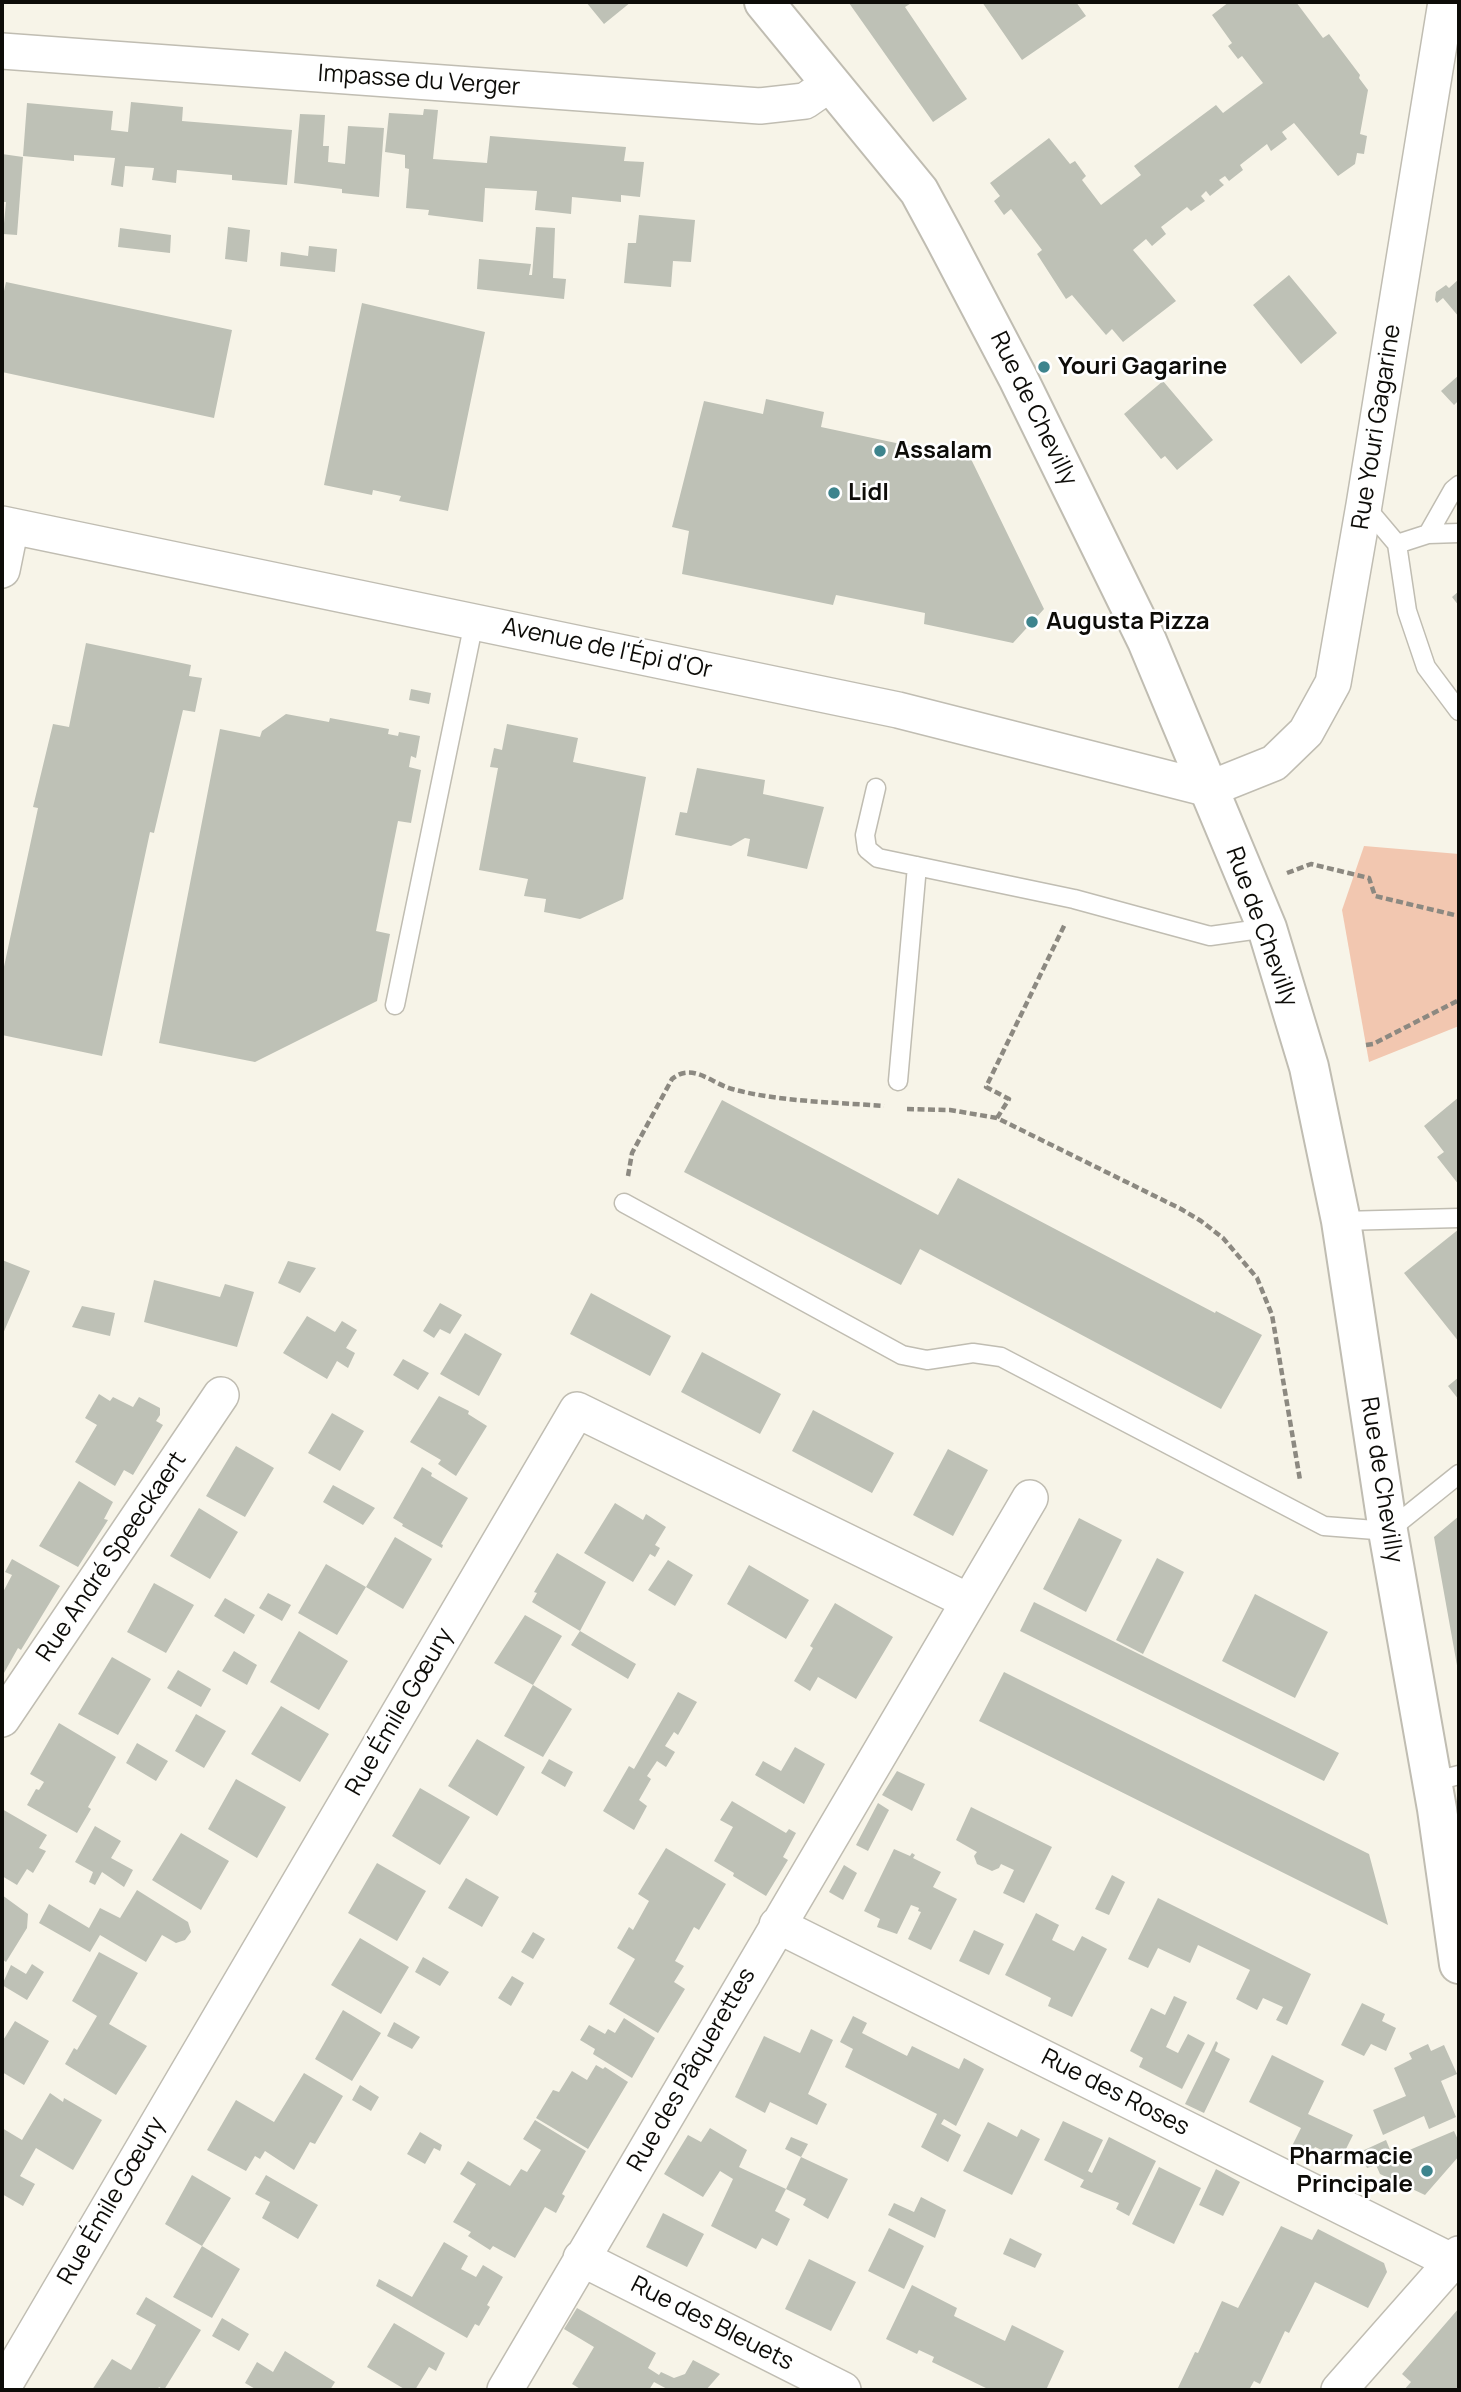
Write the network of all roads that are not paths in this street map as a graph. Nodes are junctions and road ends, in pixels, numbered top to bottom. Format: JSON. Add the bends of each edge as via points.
{"nodes":[{"id":1,"x":764,"y":2,"type":"edge"},
{"id":2,"x":1446,"y":2,"type":"edge"},
{"id":3,"x":2,"y":51,"type":"edge"},
{"id":4,"x":831,"y":83,"type":"junction"},
{"id":5,"x":1459,"y":485,"type":"edge"},
{"id":6,"x":1364,"y":505,"type":"junction"},
{"id":7,"x":7,"y":525,"type":"edge"},
{"id":8,"x":1459,"y":533,"type":"edge"},
{"id":9,"x":1428,"y":534,"type":"junction"},
{"id":10,"x":1397,"y":544,"type":"junction"},
{"id":11,"x":2,"y":570,"type":"edge"},
{"id":12,"x":474,"y":622,"type":"junction"},
{"id":13,"x":1459,"y":711,"type":"edge"},
{"id":14,"x":876,"y":788,"type":"dead end"},
{"id":15,"x":1209,"y":789,"type":"junction"},
{"id":16,"x":917,"y":866,"type":"junction"},
{"id":17,"x":1267,"y":928,"type":"junction"},
{"id":18,"x":395,"y":1005,"type":"dead end"},
{"id":19,"x":898,"y":1081,"type":"dead end"},
{"id":20,"x":624,"y":1203,"type":"road end"},
{"id":21,"x":1459,"y":1218,"type":"edge"},
{"id":22,"x":1341,"y":1221,"type":"junction"},
{"id":23,"x":221,"y":1395,"type":"dead end"},
{"id":24,"x":1459,"y":1474,"type":"edge"},
{"id":25,"x":1030,"y":1498,"type":"dead end"},
{"id":26,"x":1388,"y":1531,"type":"junction"},
{"id":27,"x":968,"y":1601,"type":"junction"},
{"id":28,"x":2,"y":1718,"type":"edge"},
{"id":29,"x":1446,"y":1778,"type":"edge"},
{"id":30,"x":777,"y":1925,"type":"junction"},
{"id":31,"x":1459,"y":1964,"type":"edge"},
{"id":32,"x":581,"y":2258,"type":"junction"},
{"id":33,"x":1456,"y":2258,"type":"edge"},
{"id":34,"x":2,"y":2389,"type":"edge"},
{"id":35,"x":505,"y":2390,"type":"edge"},
{"id":36,"x":843,"y":2390,"type":"edge"},
{"id":37,"x":1339,"y":2390,"type":"edge"}],
"edges":[{"from":1,"to":4,"type":"street","name":"Rue de Chevilly"},
{"from":2,"to":6,"type":"street","name":"Rue Youri Gagarine"},
{"from":3,"to":4,"type":"street","name":"Impasse du Verger","via":[[760,106],[805,101]]},
{"from":4,"to":15,"type":"street","name":"Rue de Chevilly","via":[[919,191],[965,274],[1147,641]]},
{"from":5,"to":9,"type":"lane"},
{"from":6,"to":10,"type":"lane"},
{"from":6,"to":15,"type":"street","name":"Rue Youri Gagarine","via":[[1333,683],[1306,732],[1274,763]]},
{"from":7,"to":11,"type":"street"},
{"from":7,"to":12,"type":"street","name":"Avenue de l'Épi d'Or"},
{"from":8,"to":9,"type":"lane"},
{"from":9,"to":10,"type":"lane"},
{"from":10,"to":13,"type":"lane","via":[[1407,611],[1426,667]]},
{"from":12,"to":15,"type":"street","name":"Avenue de l'Épi d'Or","via":[[898,710]]},
{"from":12,"to":18,"type":"lane"},
{"from":14,"to":16,"type":"lane","via":[[865,835],[867,849],[878,858]]},
{"from":15,"to":17,"type":"street","name":"Rue de Chevilly"},
{"from":16,"to":17,"type":"lane","via":[[1074,899],[1210,936]]},
{"from":16,"to":19,"type":"lane"},
{"from":17,"to":22,"type":"street","name":"Rue de Chevilly","via":[[1308,1067]]},
{"from":20,"to":26,"type":"lane","via":[[902,1354],[927,1360],[972,1353],[1001,1357],[1324,1526]]},
{"from":21,"to":22,"type":"lane"},
{"from":22,"to":26,"type":"street","name":"Rue de Chevilly"},
{"from":23,"to":28,"type":"street","name":"Rue André Speeckaert"},
{"from":24,"to":26,"type":"lane"},
{"from":25,"to":27,"type":"street"},
{"from":26,"to":29,"type":"street","name":"Rue de Chevilly"},
{"from":27,"to":30,"type":"street","name":"Rue des Pâquerettes"},
{"from":27,"to":34,"type":"street","name":"Rue Émile Gœury","via":[[577,1410]]},
{"from":29,"to":31,"type":"street","name":"Rue de Chevilly"},
{"from":30,"to":32,"type":"street","name":"Rue des Pâquerettes"},
{"from":30,"to":33,"type":"street","name":"Rue des Roses"},
{"from":32,"to":35,"type":"street","name":"Rue des Pâquerettes"},
{"from":32,"to":36,"type":"street","name":"Rue des Bleuets"},
{"from":33,"to":37,"type":"street"}]}
